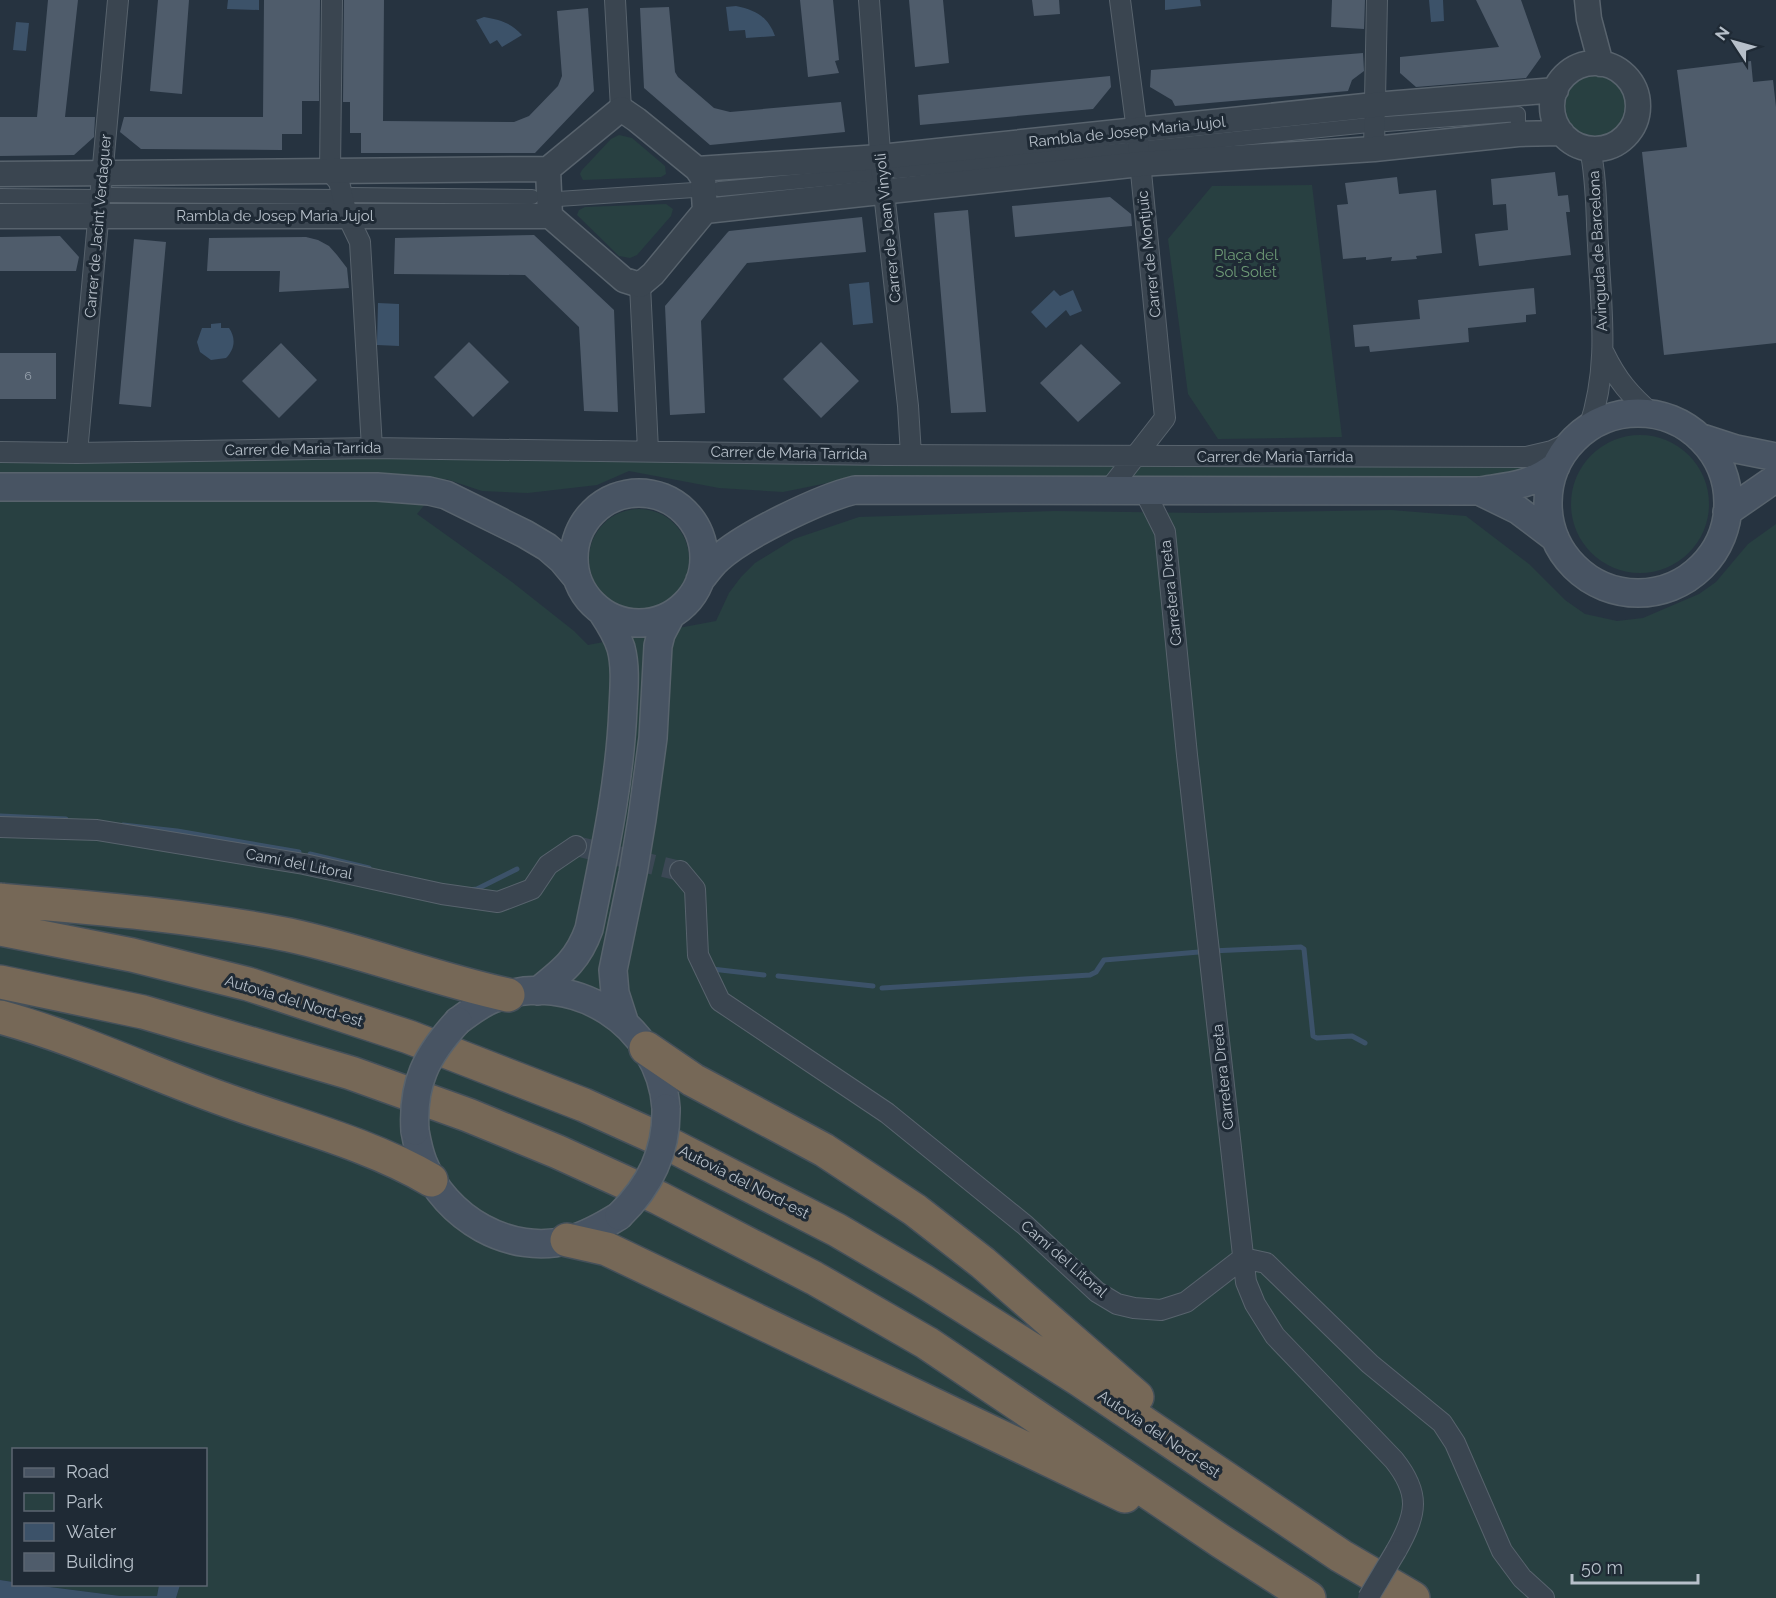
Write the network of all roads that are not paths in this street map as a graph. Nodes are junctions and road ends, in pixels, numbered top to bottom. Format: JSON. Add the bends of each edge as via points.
{"nodes":[{"id":1,"x":118,"y":0,"type":"edge"},
{"id":2,"x":332,"y":0,"type":"edge"},
{"id":3,"x":615,"y":0,"type":"edge"},
{"id":4,"x":869,"y":0,"type":"edge"},
{"id":5,"x":1120,"y":0,"type":"edge"},
{"id":6,"x":1377,"y":0,"type":"edge"},
{"id":7,"x":1588,"y":9,"type":"edge"},
{"id":8,"x":1601,"y":64,"type":"junction"},
{"id":9,"x":1577,"y":68,"type":"junction"},
{"id":10,"x":1556,"y":90,"type":"junction"},
{"id":11,"x":1518,"y":96,"type":"dead end"},
{"id":12,"x":621,"y":109,"type":"junction"},
{"id":13,"x":1518,"y":114,"type":"junction"},
{"id":14,"x":1376,"y":118,"type":"junction"},
{"id":15,"x":1518,"y":129,"type":"dead end"},
{"id":16,"x":1562,"y":133,"type":"junction"},
{"id":17,"x":1138,"y":148,"type":"junction"},
{"id":18,"x":1374,"y":149,"type":"junction"},
{"id":19,"x":1590,"y":149,"type":"junction"},
{"id":20,"x":548,"y":169,"type":"junction"},
{"id":21,"x":330,"y":171,"type":"junction"},
{"id":22,"x":884,"y":173,"type":"junction"},
{"id":23,"x":0,"y":174,"type":"edge"},
{"id":24,"x":106,"y":184,"type":"junction"},
{"id":25,"x":719,"y":189,"type":"dead end"},
{"id":26,"x":699,"y":190,"type":"junction"},
{"id":27,"x":0,"y":196,"type":"edge"},
{"id":28,"x":532,"y":197,"type":"dead end"},
{"id":29,"x":345,"y":202,"type":"junction"},
{"id":30,"x":97,"y":207,"type":"junction"},
{"id":31,"x":554,"y":207,"type":"junction"},
{"id":32,"x":0,"y":216,"type":"edge"},
{"id":33,"x":640,"y":285,"type":"junction"},
{"id":34,"x":1604,"y":353,"type":"junction"},
{"id":35,"x":1653,"y":415,"type":"junction"},
{"id":36,"x":1582,"y":434,"type":"junction"},
{"id":37,"x":1699,"y":437,"type":"junction"},
{"id":38,"x":372,"y":448,"type":"junction"},
{"id":39,"x":648,"y":450,"type":"junction"},
{"id":40,"x":0,"y":452,"type":"edge"},
{"id":41,"x":77,"y":453,"type":"junction"},
{"id":42,"x":911,"y":455,"type":"junction"},
{"id":43,"x":1136,"y":457,"type":"junction"},
{"id":44,"x":1776,"y":457,"type":"edge"},
{"id":45,"x":1556,"y":466,"type":"junction"},
{"id":46,"x":1776,"y":478,"type":"edge"},
{"id":47,"x":0,"y":487,"type":"edge"},
{"id":48,"x":1109,"y":490,"type":"junction"},
{"id":49,"x":1144,"y":490,"type":"junction"},
{"id":50,"x":1479,"y":491,"type":"junction"},
{"id":51,"x":1727,"y":512,"type":"junction"},
{"id":52,"x":590,"y":515,"type":"junction"},
{"id":53,"x":691,"y":519,"type":"junction"},
{"id":54,"x":525,"y":534,"type":"junction"},
{"id":55,"x":755,"y":535,"type":"junction"},
{"id":56,"x":1555,"y":538,"type":"junction"},
{"id":57,"x":577,"y":578,"type":"junction"},
{"id":58,"x":700,"y":580,"type":"junction"},
{"id":59,"x":602,"y":612,"type":"junction"},
{"id":60,"x":670,"y":615,"type":"junction"},
{"id":61,"x":0,"y":827,"type":"edge"},
{"id":62,"x":576,"y":846,"type":"dead end"},
{"id":63,"x":680,"y":871,"type":"tunnel mouth"},
{"id":64,"x":0,"y":900,"type":"edge"},
{"id":65,"x":0,"y":929,"type":"edge"},
{"id":66,"x":0,"y":982,"type":"edge"},
{"id":67,"x":523,"y":993,"type":"junction"},
{"id":68,"x":0,"y":1017,"type":"edge"},
{"id":69,"x":625,"y":1024,"type":"junction"},
{"id":70,"x":646,"y":1048,"type":"junction"},
{"id":71,"x":431,"y":1180,"type":"junction"},
{"id":72,"x":567,"y":1240,"type":"junction"},
{"id":73,"x":1243,"y":1258,"type":"junction"},
{"id":74,"x":1262,"y":1503,"type":"junction"},
{"id":75,"x":1222,"y":1542,"type":"junction"},
{"id":76,"x":1309,"y":1598,"type":"edge"},
{"id":77,"x":1368,"y":1598,"type":"edge"},
{"id":78,"x":1413,"y":1598,"type":"edge"},
{"id":79,"x":1544,"y":1598,"type":"edge"}],
"edges":[{"from":1,"to":24,"type":"street","name":"Carrer de Jacint Verdaguer"},
{"from":2,"to":21,"type":"street"},
{"from":3,"to":12,"type":"street"},
{"from":4,"to":22,"type":"street","name":"Carrer de Joan Vinyoli"},
{"from":5,"to":17,"type":"street","name":"Carrer de Montjuïc"},
{"from":6,"to":14,"type":"street"},
{"from":7,"to":8,"type":"street"},
{"from":7,"to":9,"type":"street"},
{"from":8,"to":9,"type":"street"},
{"from":8,"to":19,"type":"street","via":[[1615,68],[1630,81],[1638,99],[1638,114],[1633,128],[1619,143]]},
{"from":9,"to":10,"type":"street"},
{"from":10,"to":14,"type":"street","name":"Rambla de Josep Maria Jujol"},
{"from":10,"to":16,"type":"street","via":[[1553,112]]},
{"from":11,"to":13,"type":"street"},
{"from":12,"to":20,"type":"street"},
{"from":12,"to":26,"type":"street","via":[[637,120]]},
{"from":13,"to":14,"type":"street","name":"Rambla de Josep Maria Jujol"},
{"from":13,"to":15,"type":"street"},
{"from":14,"to":17,"type":"street","name":"Rambla de Josep Maria Jujol"},
{"from":14,"to":18,"type":"street"},
{"from":16,"to":18,"type":"street","name":"Rambla de Josep Maria Jujol"},
{"from":16,"to":19,"type":"street","via":[[1572,143]]},
{"from":17,"to":18,"type":"street","name":"Rambla de Josep Maria Jujol"},
{"from":17,"to":22,"type":"street","name":"Rambla de Josep Maria Jujol"},
{"from":17,"to":22,"type":"street","name":"Rambla de Josep Maria Jujol"},
{"from":17,"to":43,"type":"street","name":"Carrer de Montjuïc","via":[[1165,418]]},
{"from":19,"to":34,"type":"street","name":"Avinguda de Barcelona"},
{"from":20,"to":21,"type":"street","name":"Rambla de Josep Maria Jujol"},
{"from":20,"to":31,"type":"street"},
{"from":21,"to":24,"type":"street","name":"Rambla de Josep Maria Jujol"},
{"from":21,"to":29,"type":"street","via":[[339,182]]},
{"from":22,"to":25,"type":"street","name":"Rambla de Josep Maria Jujol"},
{"from":22,"to":26,"type":"street","name":"Rambla de Josep Maria Jujol"},
{"from":22,"to":26,"type":"street","name":"Rambla de Josep Maria Jujol"},
{"from":22,"to":42,"type":"street","name":"Carrer de Joan Vinyoli"},
{"from":23,"to":24,"type":"street","name":"Rambla de Josep Maria Jujol"},
{"from":24,"to":29,"type":"street","name":"Rambla de Josep Maria Jujol"},
{"from":24,"to":30,"type":"street","name":"Carrer de Jacint Verdaguer"},
{"from":26,"to":31,"type":"street","name":"Rambla de Josep Maria Jujol"},
{"from":26,"to":33,"type":"street","via":[[653,274]]},
{"from":27,"to":30,"type":"street","name":"Rambla de Josep Maria Jujol"},
{"from":28,"to":29,"type":"street","name":"Rambla de Josep Maria Jujol"},
{"from":29,"to":30,"type":"street","name":"Rambla de Josep Maria Jujol"},
{"from":29,"to":31,"type":"street","name":"Rambla de Josep Maria Jujol"},
{"from":29,"to":38,"type":"street","via":[[360,242]]},
{"from":30,"to":32,"type":"street","name":"Rambla de Josep Maria Jujol"},
{"from":30,"to":41,"type":"street","name":"Carrer de Jacint Verdaguer"},
{"from":31,"to":33,"type":"street","via":[[624,280]]},
{"from":33,"to":39,"type":"street"},
{"from":34,"to":35,"type":"street","via":[[1616,377]]},
{"from":34,"to":36,"type":"street","via":[[1598,404]]},
{"from":35,"to":36,"type":"main road","via":[[1620,415]]},
{"from":35,"to":37,"type":"main road","via":[[1678,423]]},
{"from":36,"to":43,"type":"street","name":"Carrer de Maria Tarrida","via":[[1552,451],[1526,458]]},
{"from":36,"to":45,"type":"main road"},
{"from":37,"to":44,"type":"main road","via":[[1736,450]]},
{"from":37,"to":51,"type":"main road","via":[[1722,471]]},
{"from":38,"to":39,"type":"street","name":"Carrer de Maria Tarrida"},
{"from":38,"to":41,"type":"street","name":"Carrer de Maria Tarrida"},
{"from":39,"to":42,"type":"street","name":"Carrer de Maria Tarrida"},
{"from":40,"to":41,"type":"street","name":"Carrer de Maria Tarrida"},
{"from":42,"to":43,"type":"street","name":"Carrer de Maria Tarrida"},
{"from":43,"to":48,"type":"street","name":"Carrer de Montjuïc"},
{"from":45,"to":50,"type":"main road","via":[[1531,482]]},
{"from":45,"to":56,"type":"main road","via":[[1548,498]]},
{"from":46,"to":51,"type":"main road"},
{"from":47,"to":54,"type":"main road","via":[[377,487],[429,491],[446,495]]},
{"from":48,"to":49,"type":"main road"},
{"from":48,"to":55,"type":"main road","via":[[855,490]]},
{"from":49,"to":50,"type":"main road"},
{"from":49,"to":73,"type":"street","name":"Carretera Dreta","via":[[1165,532]]},
{"from":50,"to":56,"type":"main road","via":[[1518,510]]},
{"from":51,"to":56,"type":"main road","via":[[1723,533],[1707,561],[1683,581],[1652,592],[1631,593],[1600,585],[1573,566]]},
{"from":52,"to":53,"type":"main road","via":[[616,497],[644,493],[673,502]]},
{"from":52,"to":54,"type":"main road","via":[[548,532]]},
{"from":52,"to":57,"type":"main road","via":[[575,544]]},
{"from":53,"to":55,"type":"main road","via":[[718,532]]},
{"from":53,"to":58,"type":"main road","via":[[703,549]]},
{"from":54,"to":57,"type":"main road","via":[[554,552]]},
{"from":55,"to":58,"type":"main road","via":[[718,559]]},
{"from":57,"to":59,"type":"main road","via":[[586,597]]},
{"from":58,"to":60,"type":"main road","via":[[688,600]]},
{"from":59,"to":60,"type":"main road","via":[[636,623]]},
{"from":59,"to":67,"type":"main road","via":[[615,632],[624,669],[622,744],[589,929],[572,962]]},
{"from":60,"to":69,"type":"main road","via":[[658,646],[642,819],[614,963],[615,993]]},
{"from":61,"to":62,"type":"street","name":"Camí del Litoral","via":[[98,830],[304,864],[498,902],[532,889],[548,865]]},
{"from":63,"to":73,"type":"street","name":"Camí del Litoral","via":[[695,889],[698,955],[720,1001],[887,1113],[1025,1225],[1097,1292],[1117,1304],[1161,1310],[1186,1302]]},
{"from":64,"to":67,"type":"highway","via":[[190,919],[280,934],[450,981]]},
{"from":65,"to":74,"type":"highway","name":"Autovia del Nord-est","via":[[132,955],[248,984],[409,1037],[584,1105],[657,1138],[837,1230],[922,1280],[1080,1380]]},
{"from":66,"to":75,"type":"highway","via":[[143,1012],[351,1073],[468,1115],[659,1198],[814,1278],[927,1343]]},
{"from":67,"to":69,"type":"main road","via":[[581,998]]},
{"from":67,"to":71,"type":"main road","bridge":true,"via":[[492,1000],[458,1021],[437,1045],[422,1073],[416,1091],[415,1131]]},
{"from":68,"to":71,"type":"highway","via":[[388,1158]]},
{"from":69,"to":70,"type":"main road"},
{"from":70,"to":72,"type":"main road","bridge":true,"via":[[663,1084],[666,1108],[665,1136],[657,1163],[638,1196],[619,1216],[596,1230]]},
{"from":70,"to":74,"type":"highway","via":[[693,1080],[824,1150],[923,1217],[983,1263]]},
{"from":71,"to":72,"type":"main road","via":[[457,1210],[492,1233],[526,1242]]},
{"from":72,"to":75,"type":"highway","via":[[607,1249]]},
{"from":73,"to":77,"type":"street","name":"Carretera Dreta","bridge":true,"via":[[1246,1282],[1255,1304],[1275,1336],[1394,1460],[1411,1486],[1413,1509],[1406,1533]]},
{"from":73,"to":79,"type":"street","via":[[1266,1263],[1370,1364],[1442,1423],[1455,1443],[1502,1551],[1522,1578]]},
{"from":74,"to":78,"type":"highway","name":"Autovia del Nord-est"},
{"from":75,"to":76,"type":"highway"}]}
